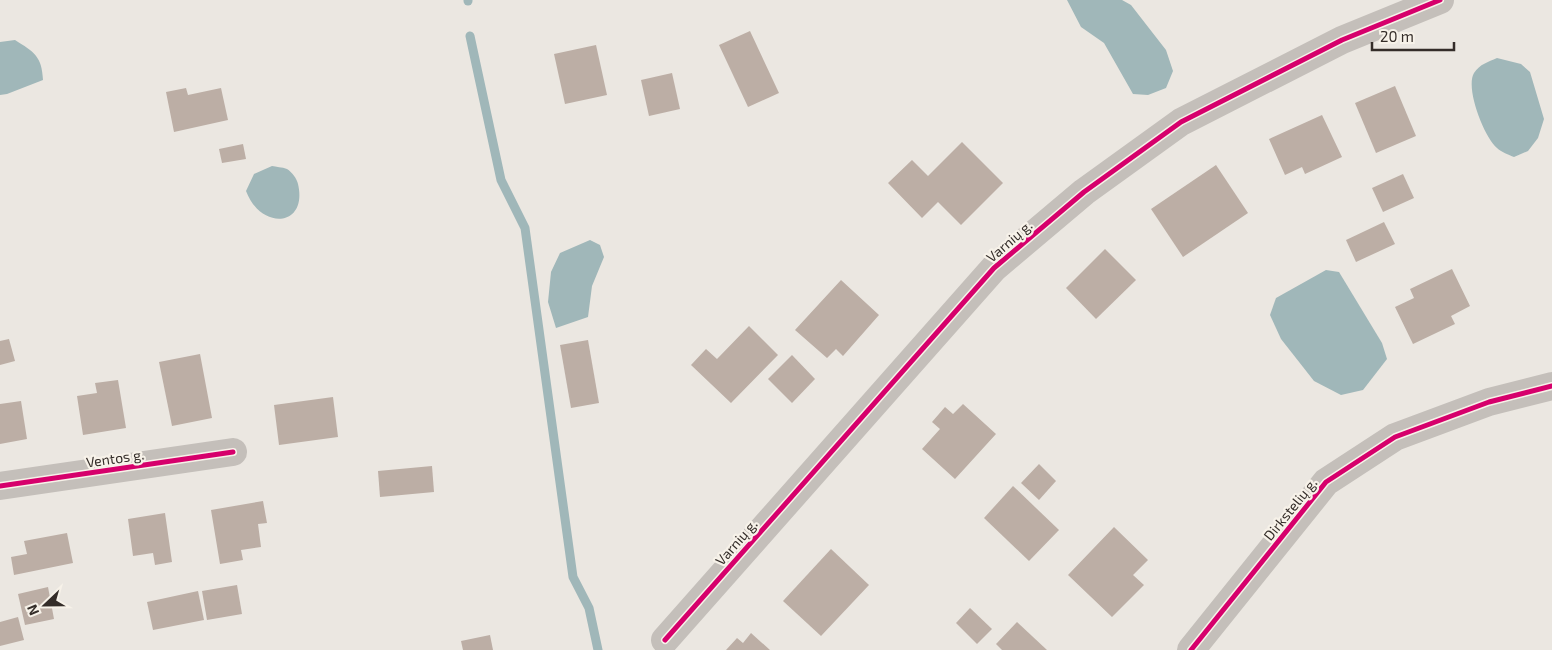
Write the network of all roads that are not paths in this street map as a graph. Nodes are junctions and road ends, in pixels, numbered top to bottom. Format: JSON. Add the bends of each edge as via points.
{"nodes":[{"id":1,"x":1440,"y":0,"type":"edge"},
{"id":2,"x":1552,"y":386,"type":"edge"},
{"id":3,"x":233,"y":452,"type":"dead end"},
{"id":4,"x":0,"y":486,"type":"edge"},
{"id":5,"x":664,"y":640,"type":"dead end"},
{"id":6,"x":1191,"y":650,"type":"edge"}],
"edges":[{"from":1,"to":5,"type":"street","name":"Varnių g.","via":[[1342,40],[1181,122],[1084,192],[994,268]]},
{"from":2,"to":6,"type":"street","name":"Dirkstelių g.","via":[[1489,402],[1395,437],[1326,482]]},
{"from":3,"to":4,"type":"street","name":"Ventos g."}]}
